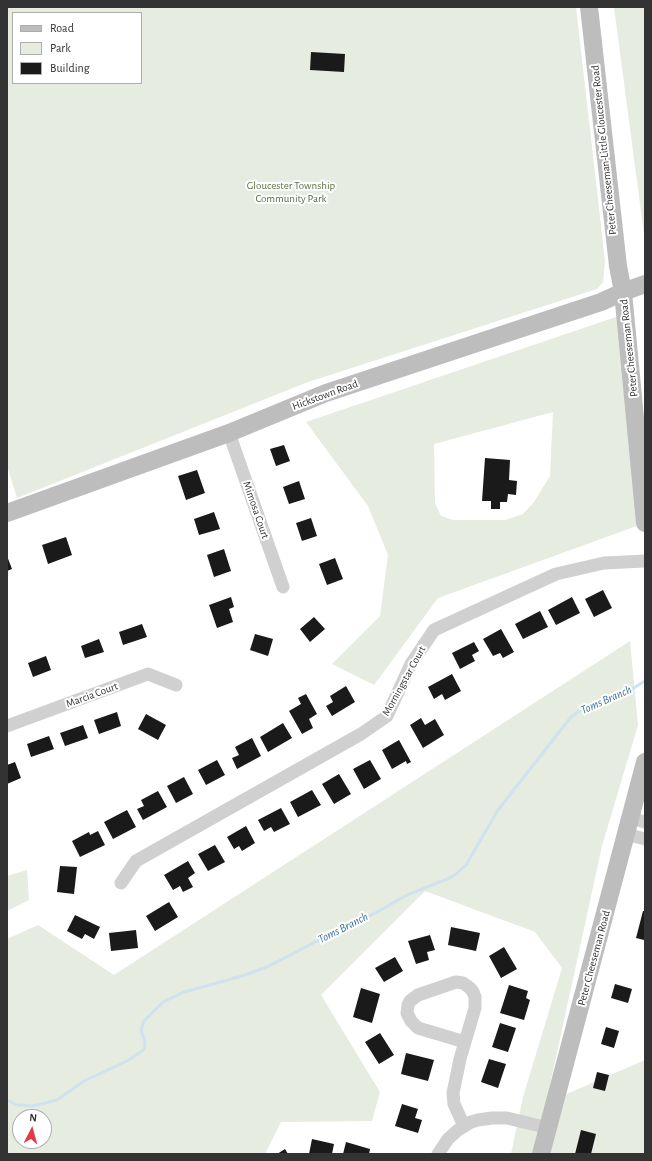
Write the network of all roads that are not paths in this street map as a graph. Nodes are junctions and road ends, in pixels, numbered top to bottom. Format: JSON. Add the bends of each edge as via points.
{"nodes":[{"id":1,"x":589,"y":7,"type":"edge"},
{"id":2,"x":645,"y":284,"type":"edge"},
{"id":3,"x":623,"y":292,"type":"junction"},
{"id":4,"x":229,"y":433,"type":"junction"},
{"id":5,"x":7,"y":513,"type":"edge"},
{"id":6,"x":645,"y":523,"type":"edge"},
{"id":7,"x":645,"y":561,"type":"edge"},
{"id":8,"x":283,"y":587,"type":"dead end"},
{"id":9,"x":176,"y":685,"type":"dead end"},
{"id":10,"x":7,"y":726,"type":"edge"},
{"id":11,"x":645,"y":762,"type":"edge"},
{"id":12,"x":634,"y":824,"type":"edge"},
{"id":13,"x":645,"y":839,"type":"edge"},
{"id":14,"x":121,"y":883,"type":"dead end"},
{"id":15,"x":465,"y":1042,"type":"junction"},
{"id":16,"x":464,"y":1126,"type":"junction"},
{"id":17,"x":548,"y":1128,"type":"junction"},
{"id":18,"x":438,"y":1154,"type":"edge"},
{"id":19,"x":541,"y":1154,"type":"edge"}],
"edges":[{"from":1,"to":3,"type":"street","name":"Peter Cheeseman-Little Gloucester Road"},
{"from":2,"to":3,"type":"street","name":"Hickstown Road"},
{"from":3,"to":4,"type":"street","name":"Hickstown Road","via":[[600,302],[326,393]]},
{"from":3,"to":6,"type":"street","name":"Peter Cheeseman Road"},
{"from":4,"to":5,"type":"street","name":"Hickstown Road"},
{"from":4,"to":8,"type":"street","name":"Mimosa Court"},
{"from":7,"to":14,"type":"street","name":"Morningstar Court","via":[[604,563],[556,574],[434,630],[411,664],[387,716],[361,734],[136,861]]},
{"from":9,"to":10,"type":"street","name":"Marcia Court","via":[[148,674]]},
{"from":11,"to":12,"type":"street","name":"Peter Cheeseman Road"},
{"from":12,"to":13,"type":"street"},
{"from":12,"to":17,"type":"street","name":"Peter Cheeseman Road"},
{"from":15,"to":15,"type":"street","via":[[475,1008],[475,997],[464,983],[456,982],[418,995],[410,1001],[407,1013],[418,1028]]},
{"from":15,"to":16,"type":"street","via":[[453,1093],[454,1104]]},
{"from":16,"to":17,"type":"street","via":[[478,1120],[499,1118]]},
{"from":16,"to":18,"type":"street","via":[[448,1139]]},
{"from":17,"to":19,"type":"street","name":"Peter Cheeseman Road"}]}
